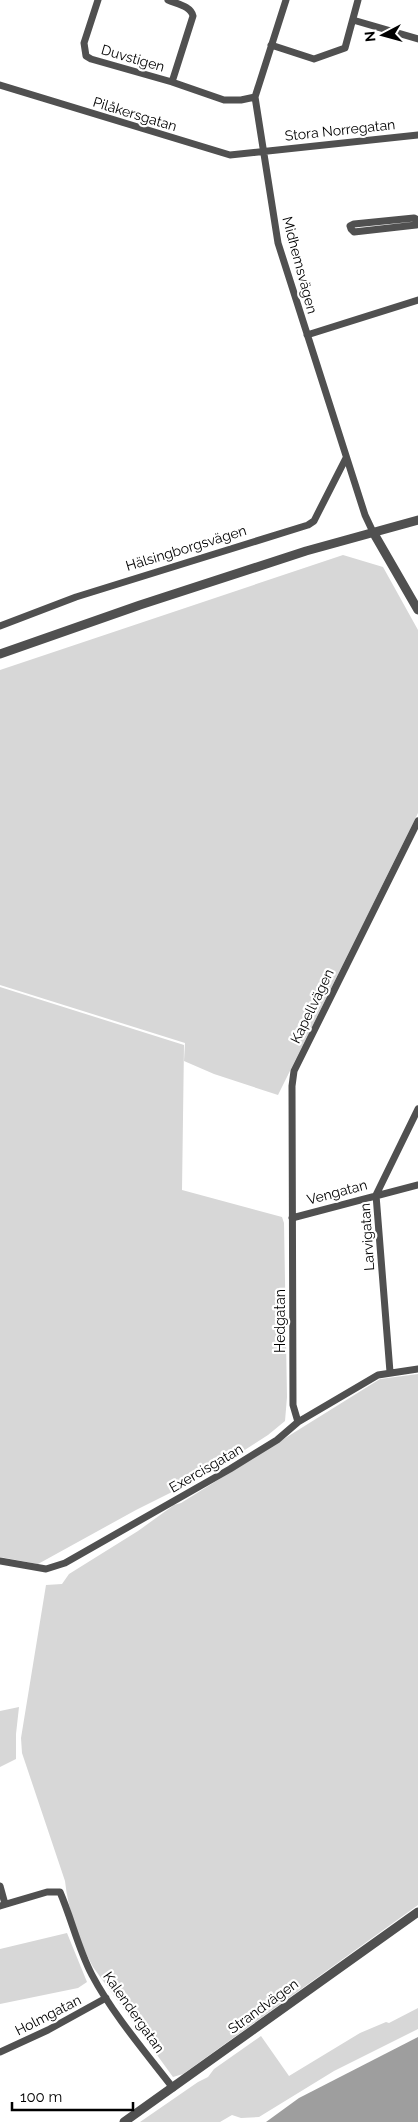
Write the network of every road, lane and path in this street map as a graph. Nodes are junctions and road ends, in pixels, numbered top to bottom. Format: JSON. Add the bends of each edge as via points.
{"nodes":[{"id":1,"x":98,"y":0,"type":"edge"},
{"id":2,"x":168,"y":0,"type":"edge"},
{"id":3,"x":286,"y":0,"type":"edge"},
{"id":4,"x":358,"y":0,"type":"edge"},
{"id":5,"x":353,"y":20,"type":"junction"},
{"id":6,"x":418,"y":39,"type":"edge"},
{"id":7,"x":271,"y":45,"type":"junction"},
{"id":8,"x":172,"y":82,"type":"junction"},
{"id":9,"x":0,"y":85,"type":"edge"},
{"id":10,"x":255,"y":97,"type":"junction"},
{"id":11,"x":418,"y":135,"type":"edge"},
{"id":12,"x":264,"y":150,"type":"junction"},
{"id":13,"x":418,"y":221,"type":"edge"},
{"id":14,"x":418,"y":300,"type":"edge"},
{"id":15,"x":307,"y":335,"type":"junction"},
{"id":16,"x":346,"y":458,"type":"junction"},
{"id":17,"x":418,"y":520,"type":"edge"},
{"id":18,"x":373,"y":532,"type":"junction"},
{"id":19,"x":418,"y":610,"type":"edge"},
{"id":20,"x":0,"y":626,"type":"edge"},
{"id":21,"x":0,"y":654,"type":"edge"},
{"id":22,"x":418,"y":821,"type":"edge"},
{"id":23,"x":418,"y":1109,"type":"edge"},
{"id":24,"x":418,"y":1185,"type":"edge"},
{"id":25,"x":376,"y":1195,"type":"junction"},
{"id":26,"x":292,"y":1218,"type":"junction"},
{"id":27,"x":418,"y":1369,"type":"edge"},
{"id":28,"x":390,"y":1372,"type":"junction"},
{"id":29,"x":298,"y":1422,"type":"junction"},
{"id":30,"x":0,"y":1561,"type":"edge"},
{"id":31,"x":0,"y":1886,"type":"edge"},
{"id":32,"x":3,"y":1905,"type":"edge"},
{"id":33,"x":418,"y":1912,"type":"edge"},
{"id":34,"x":106,"y":1998,"type":"junction"},
{"id":35,"x":0,"y":2052,"type":"edge"},
{"id":36,"x":173,"y":2088,"type":"junction"},
{"id":37,"x":124,"y":2122,"type":"edge"}],
"edges":[{"from":1,"to":8,"type":"street","name":"Duvstigen","via":[[84,44],[86,56]]},
{"from":2,"to":8,"type":"street","name":"Duvstigen","via":[[188,8],[193,16]]},
{"from":3,"to":7,"type":"street","name":"Midhemsvägen"},
{"from":4,"to":5,"type":"street"},
{"from":5,"to":6,"type":"street"},
{"from":5,"to":7,"type":"street","via":[[345,48],[314,59]]},
{"from":7,"to":10,"type":"street","name":"Midhemsvägen"},
{"from":8,"to":10,"type":"street","name":"Duvstigen","via":[[224,100]]},
{"from":9,"to":12,"type":"street","name":"Pilåkersgatan","via":[[230,155]]},
{"from":10,"to":12,"type":"street","name":"Midhemsvägen"},
{"from":11,"to":12,"type":"street","name":"Stora Norregatan"},
{"from":12,"to":15,"type":"street","name":"Midhemsvägen","via":[[278,243]]},
{"from":13,"to":13,"type":"street","via":[[414,218],[350,226],[354,232],[416,225]]},
{"from":14,"to":15,"type":"street"},
{"from":15,"to":16,"type":"street","name":"Midhemsvägen"},
{"from":16,"to":18,"type":"street","name":"Midhemsvägen"},
{"from":16,"to":20,"type":"street","name":"Hälsingborgsvägen","via":[[314,521],[308,525],[76,597]]},
{"from":17,"to":18,"type":"street"},
{"from":18,"to":19,"type":"street"},
{"from":18,"to":21,"type":"street","via":[[208,582]]},
{"from":22,"to":26,"type":"street","name":"Kapellvägen","via":[[294,1071]]},
{"from":23,"to":25,"type":"street","name":"Larvigatan"},
{"from":24,"to":25,"type":"street","name":"Vengatan"},
{"from":25,"to":26,"type":"street","name":"Vengatan"},
{"from":25,"to":28,"type":"street","name":"Larvigatan"},
{"from":26,"to":29,"type":"street","name":"Hedgatan","via":[[293,1405]]},
{"from":27,"to":28,"type":"street","name":"Exercisgatan"},
{"from":28,"to":29,"type":"street","name":"Exercisgatan","via":[[378,1375]]},
{"from":29,"to":30,"type":"street","name":"Exercisgatan","via":[[277,1440],[230,1469],[65,1563],[46,1569]]},
{"from":31,"to":32,"type":"street"},
{"from":32,"to":34,"type":"street","name":"Kalendergatan","via":[[47,1892],[60,1892],[80,1951]]},
{"from":33,"to":36,"type":"street","name":"Strandvägen"},
{"from":34,"to":35,"type":"street","name":"Holmgatan"},
{"from":34,"to":36,"type":"street","name":"Kalendergatan"},
{"from":36,"to":37,"type":"street","name":"Strandvägen"}]}
